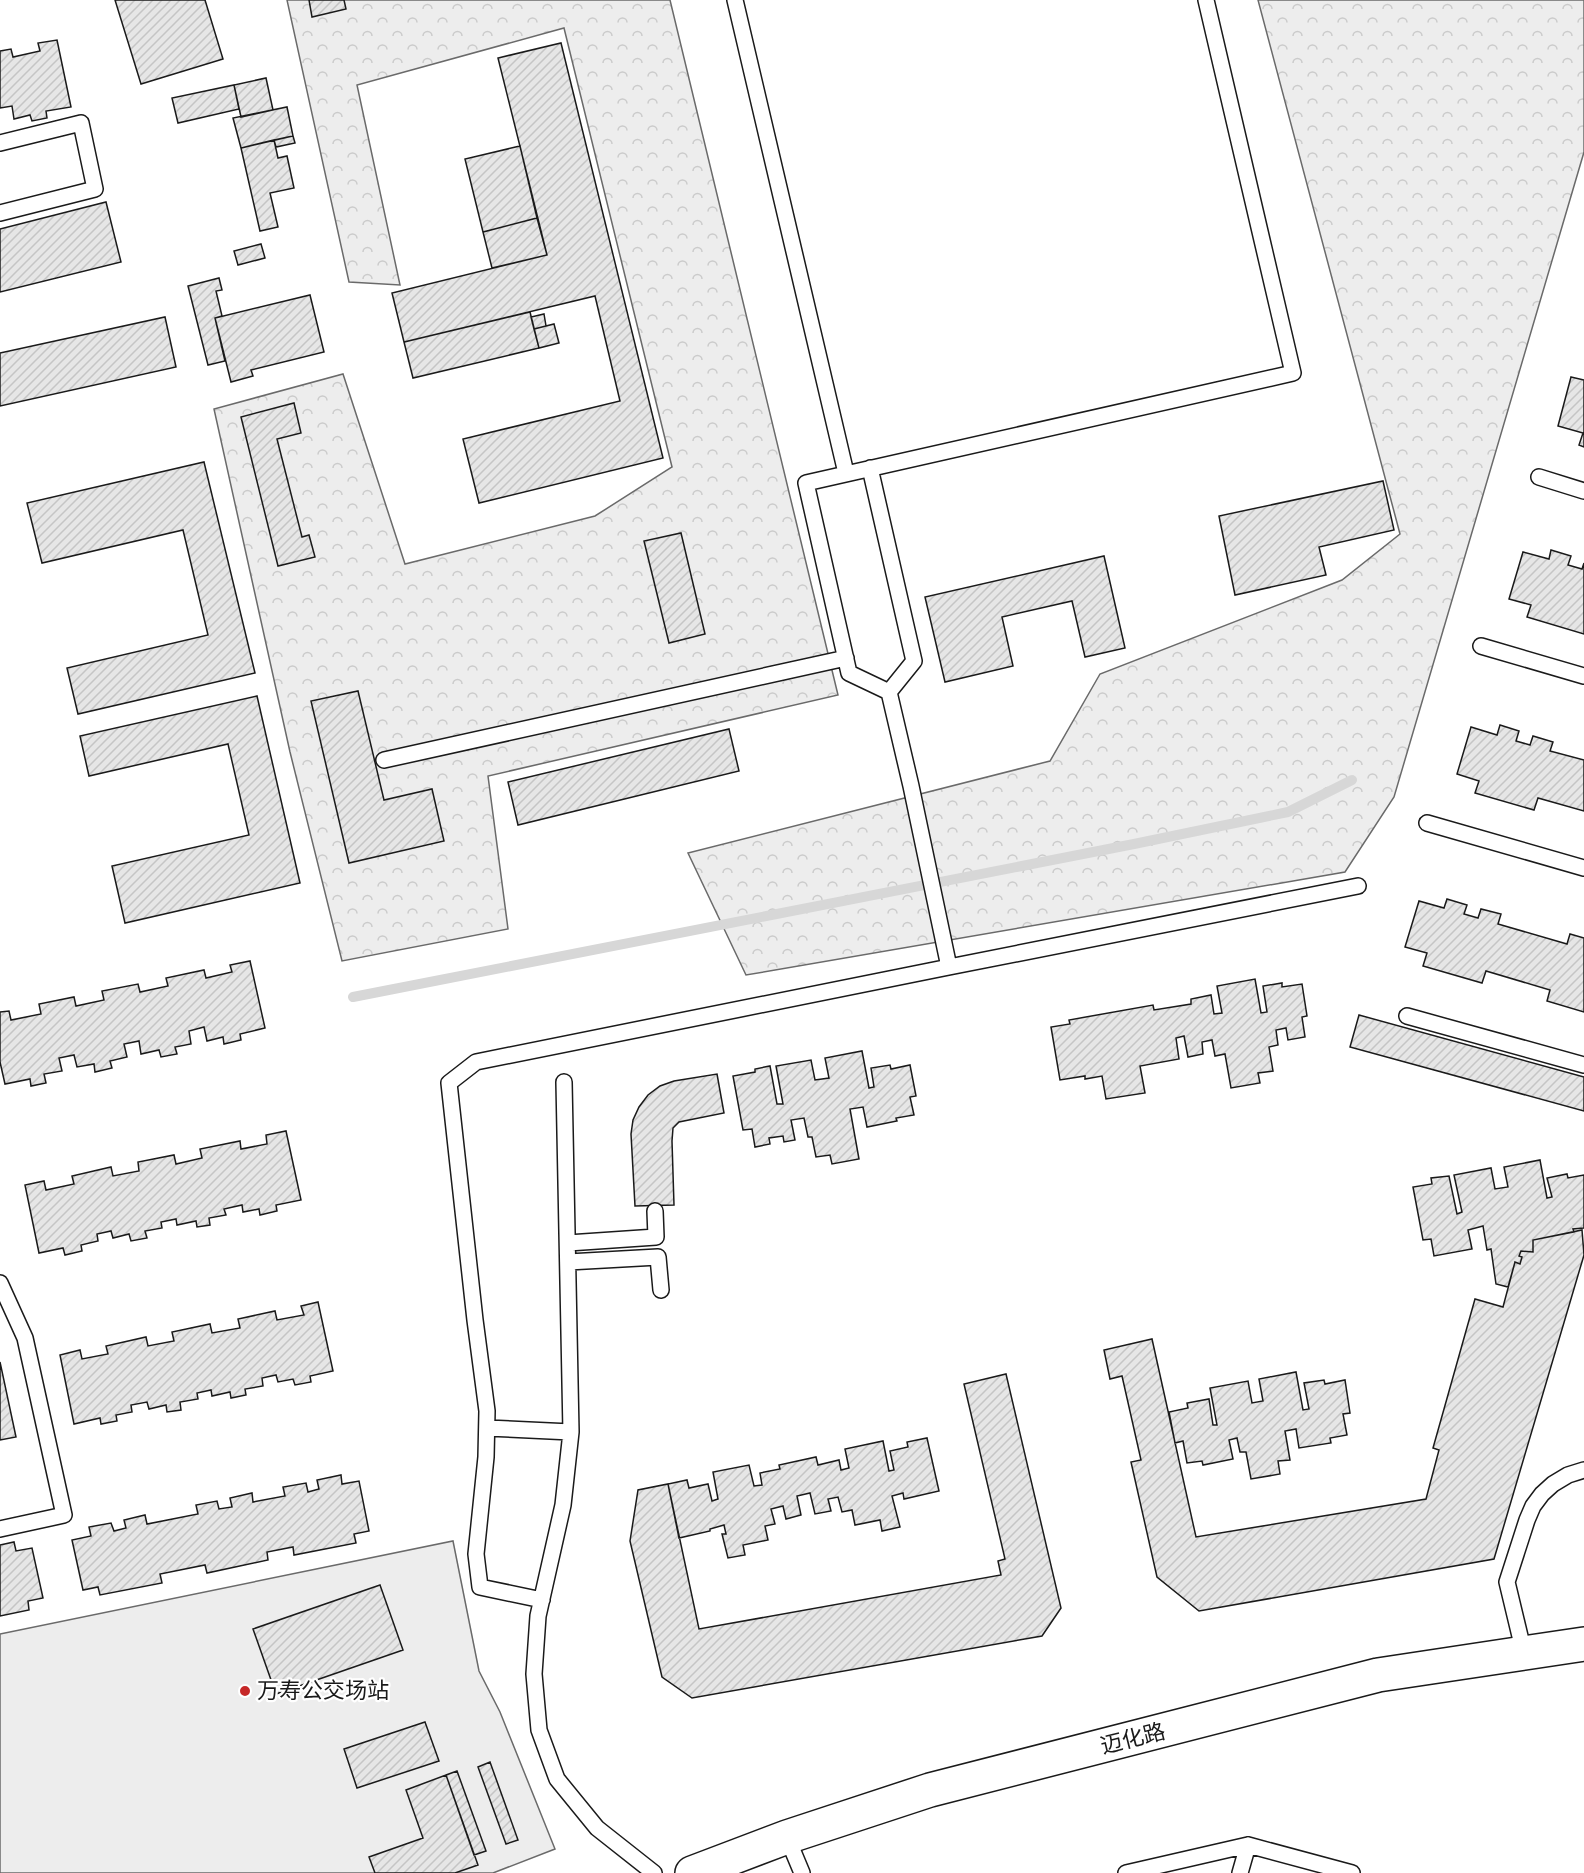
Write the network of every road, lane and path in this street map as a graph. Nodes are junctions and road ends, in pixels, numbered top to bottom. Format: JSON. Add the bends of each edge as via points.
{"nodes":[{"id":1,"x":735,"y":0,"type":"edge"},
{"id":2,"x":1206,"y":0,"type":"edge"},
{"id":3,"x":0,"y":143,"type":"edge"},
{"id":4,"x":0,"y":213,"type":"edge"},
{"id":5,"x":870,"y":468,"type":"junction"},
{"id":6,"x":846,"y":473,"type":"junction"},
{"id":7,"x":1539,"y":477,"type":"dead end"},
{"id":8,"x":1584,"y":491,"type":"edge"},
{"id":9,"x":1481,"y":646,"type":"dead end"},
{"id":10,"x":846,"y":658,"type":"junction"},
{"id":11,"x":1584,"y":676,"type":"edge"},
{"id":12,"x":889,"y":692,"type":"junction"},
{"id":13,"x":384,"y":760,"type":"dead end"},
{"id":14,"x":1427,"y":824,"type":"dead end"},
{"id":15,"x":1584,"y":868,"type":"edge"},
{"id":16,"x":1358,"y":886,"type":"dead end"},
{"id":17,"x":949,"y":968,"type":"junction"},
{"id":18,"x":1407,"y":1016,"type":"dead end"},
{"id":19,"x":1584,"y":1065,"type":"edge"},
{"id":20,"x":564,"y":1082,"type":"dead end"},
{"id":21,"x":655,"y":1211,"type":"dead end"},
{"id":22,"x":656,"y":1237,"type":"junction"},
{"id":23,"x":568,"y":1243,"type":"junction"},
{"id":24,"x":658,"y":1257,"type":"junction"},
{"id":25,"x":568,"y":1262,"type":"junction"},
{"id":26,"x":0,"y":1283,"type":"edge"},
{"id":27,"x":661,"y":1290,"type":"dead end"},
{"id":28,"x":487,"y":1428,"type":"junction"},
{"id":29,"x":571,"y":1432,"type":"junction"},
{"id":30,"x":1584,"y":1470,"type":"edge"},
{"id":31,"x":0,"y":1529,"type":"edge"},
{"id":32,"x":542,"y":1600,"type":"junction"},
{"id":33,"x":1584,"y":1644,"type":"edge"},
{"id":34,"x":1524,"y":1653,"type":"junction"},
{"id":35,"x":787,"y":1837,"type":"junction"},
{"id":36,"x":1248,"y":1845,"type":"junction"},
{"id":37,"x":654,"y":1873,"type":"edge"},
{"id":38,"x":692,"y":1873,"type":"edge"},
{"id":39,"x":801,"y":1873,"type":"edge"},
{"id":40,"x":1126,"y":1873,"type":"edge"},
{"id":41,"x":1240,"y":1873,"type":"edge"},
{"id":42,"x":1352,"y":1873,"type":"edge"}],
"edges":[{"from":1,"to":6,"type":"lane"},
{"from":2,"to":5,"type":"lane","via":[[1293,373]]},
{"from":3,"to":4,"type":"lane","via":[[81,123],[96,189]]},
{"from":5,"to":6,"type":"lane"},
{"from":5,"to":12,"type":"lane","via":[[914,661]]},
{"from":6,"to":10,"type":"lane","via":[[806,483]]},
{"from":7,"to":8,"type":"lane"},
{"from":9,"to":11,"type":"lane"},
{"from":10,"to":12,"type":"lane","via":[[849,673]]},
{"from":10,"to":13,"type":"lane"},
{"from":12,"to":17,"type":"lane"},
{"from":14,"to":15,"type":"lane"},
{"from":16,"to":17,"type":"lane"},
{"from":17,"to":28,"type":"lane","via":[[476,1062],[449,1083]]},
{"from":18,"to":19,"type":"lane"},
{"from":20,"to":23,"type":"lane"},
{"from":21,"to":22,"type":"lane"},
{"from":22,"to":23,"type":"lane"},
{"from":22,"to":24,"type":"lane"},
{"from":23,"to":25,"type":"lane"},
{"from":24,"to":25,"type":"lane"},
{"from":24,"to":27,"type":"lane"},
{"from":25,"to":29,"type":"lane"},
{"from":26,"to":31,"type":"lane","via":[[25,1338],[64,1515]]},
{"from":28,"to":29,"type":"lane"},
{"from":28,"to":32,"type":"lane","via":[[476,1554],[480,1587]]},
{"from":29,"to":32,"type":"lane","via":[[563,1504]]},
{"from":30,"to":34,"type":"lane","via":[[1552,1484],[1533,1506],[1510,1571],[1507,1582]]},
{"from":32,"to":37,"type":"lane","via":[[534,1674],[539,1730],[557,1779],[597,1828]]},
{"from":33,"to":34,"type":"street","name":"迈化路"},
{"from":34,"to":35,"type":"street","name":"迈化路","via":[[1378,1675],[930,1790]]},
{"from":35,"to":38,"type":"street","name":"迈化路"},
{"from":35,"to":39,"type":"lane"},
{"from":36,"to":40,"type":"lane"},
{"from":36,"to":41,"type":"lane"},
{"from":36,"to":42,"type":"lane"}]}
